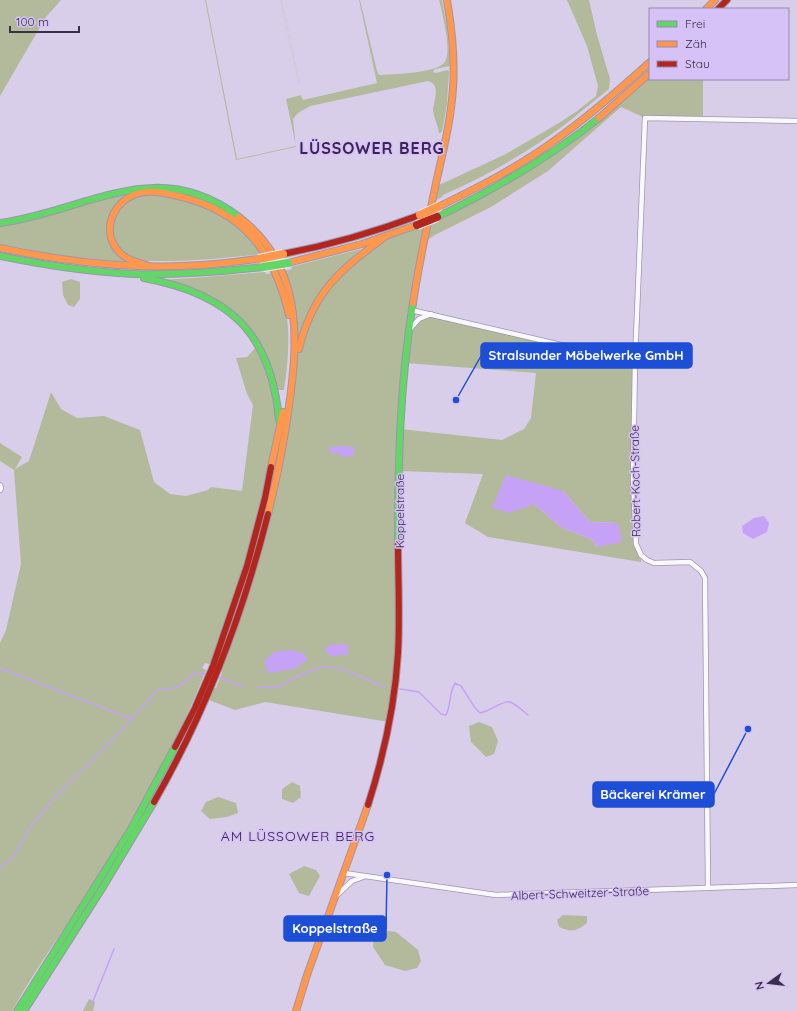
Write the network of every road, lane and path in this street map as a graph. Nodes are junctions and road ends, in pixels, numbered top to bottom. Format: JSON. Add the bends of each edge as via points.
{"nodes":[{"id":1,"x":446,"y":0,"type":"edge"},
{"id":2,"x":715,"y":0,"type":"edge"},
{"id":3,"x":727,"y":0,"type":"edge"},
{"id":4,"x":707,"y":8,"type":"edge"},
{"id":5,"x":719,"y":8,"type":"edge"},
{"id":6,"x":649,"y":63,"type":"edge"},
{"id":7,"x":649,"y":74,"type":"edge"},
{"id":8,"x":797,"y":121,"type":"edge"},
{"id":9,"x":0,"y":223,"type":"edge"},
{"id":10,"x":386,"y":236,"type":"junction"},
{"id":11,"x":0,"y":248,"type":"edge"},
{"id":12,"x":0,"y":256,"type":"edge"},
{"id":13,"x":149,"y":266,"type":"junction"},
{"id":14,"x":126,"y":273,"type":"junction"},
{"id":15,"x":411,"y":310,"type":"junction"},
{"id":16,"x":431,"y":314,"type":"junction"},
{"id":17,"x":409,"y":330,"type":"junction"},
{"id":18,"x":635,"y":362,"type":"junction"},
{"id":19,"x":292,"y":385,"type":"junction"},
{"id":20,"x":279,"y":431,"type":"junction"},
{"id":21,"x":0,"y":485,"type":"edge"},
{"id":22,"x":0,"y":490,"type":"edge"},
{"id":23,"x":216,"y":667,"type":"junction"},
{"id":24,"x":209,"y":684,"type":"junction"},
{"id":25,"x":344,"y":873,"type":"junction"},
{"id":26,"x":365,"y":876,"type":"junction"},
{"id":27,"x":797,"y":885,"type":"edge"},
{"id":28,"x":708,"y":888,"type":"junction"},
{"id":29,"x":336,"y":895,"type":"junction"},
{"id":30,"x":17,"y":1011,"type":"edge"},
{"id":31,"x":24,"y":1011,"type":"edge"},
{"id":32,"x":296,"y":1011,"type":"edge"}],
"edges":[{"from":1,"to":15,"type":"main road","name":"Koppelstraße","via":[[453,40],[453,95]]},
{"from":2,"to":4,"type":"main road"},
{"from":3,"to":5,"type":"main road"},
{"from":6,"to":13,"type":"main road","bridge":true,"via":[[590,114],[542,150],[490,181],[420,215],[360,237],[259,260],[190,266]]},
{"from":7,"to":10,"type":"main road","bridge":true,"via":[[600,117],[552,152],[488,192],[437,217]]},
{"from":8,"to":18,"type":"street","name":"Robert-Koch-Straße","via":[[645,118]]},
{"from":9,"to":19,"type":"main road","via":[[44,215],[122,191],[147,187],[174,188],[223,205],[261,237],[283,272],[289,288],[294,317]]},
{"from":10,"to":14,"type":"main road","bridge":true,"via":[[331,253],[263,267],[184,273]]},
{"from":10,"to":19,"type":"main road","via":[[344,268],[320,295],[310,312],[302,335]]},
{"from":11,"to":13,"type":"main road","via":[[77,262]]},
{"from":12,"to":14,"type":"main road","via":[[77,270]]},
{"from":13,"to":20,"type":"main road","via":[[123,256],[110,238],[110,221],[116,208],[128,198],[151,192],[186,197],[214,208],[229,216],[264,249],[283,289],[290,320],[289,370]]},
{"from":14,"to":20,"type":"main road","via":[[193,291],[239,320],[258,345],[269,367],[276,389]]},
{"from":15,"to":16,"type":"street"},
{"from":15,"to":17,"type":"main road","name":"Koppelstraße"},
{"from":16,"to":17,"type":"street","via":[[419,319]]},
{"from":16,"to":18,"type":"street"},
{"from":17,"to":25,"type":"main road","name":"Koppelstraße","via":[[403,371],[400,429],[396,684],[388,731]]},
{"from":18,"to":28,"type":"street","name":"Robert-Koch-Straße","via":[[633,478],[636,544],[641,555],[647,560],[654,563],[690,562],[701,570],[705,578]]},
{"from":19,"to":23,"type":"main road","via":[[279,466],[261,541],[242,604]]},
{"from":20,"to":23,"type":"main road","via":[[256,533]]},
{"from":21,"to":22,"type":"street"},
{"from":23,"to":24,"type":"main road"},
{"from":24,"to":30,"type":"main road","via":[[148,801]]},
{"from":24,"to":31,"type":"main road","via":[[178,759],[152,807]]},
{"from":25,"to":26,"type":"street","name":"Albert-Schweitzer-Straße"},
{"from":25,"to":29,"type":"main road","name":"Koppelstraße"},
{"from":26,"to":28,"type":"street","name":"Albert-Schweitzer-Straße","via":[[496,895]]},
{"from":26,"to":29,"type":"street","via":[[352,881]]},
{"from":27,"to":28,"type":"street","name":"Albert-Schweitzer-Straße"},
{"from":29,"to":32,"type":"main road","name":"Koppelstraße"}]}
